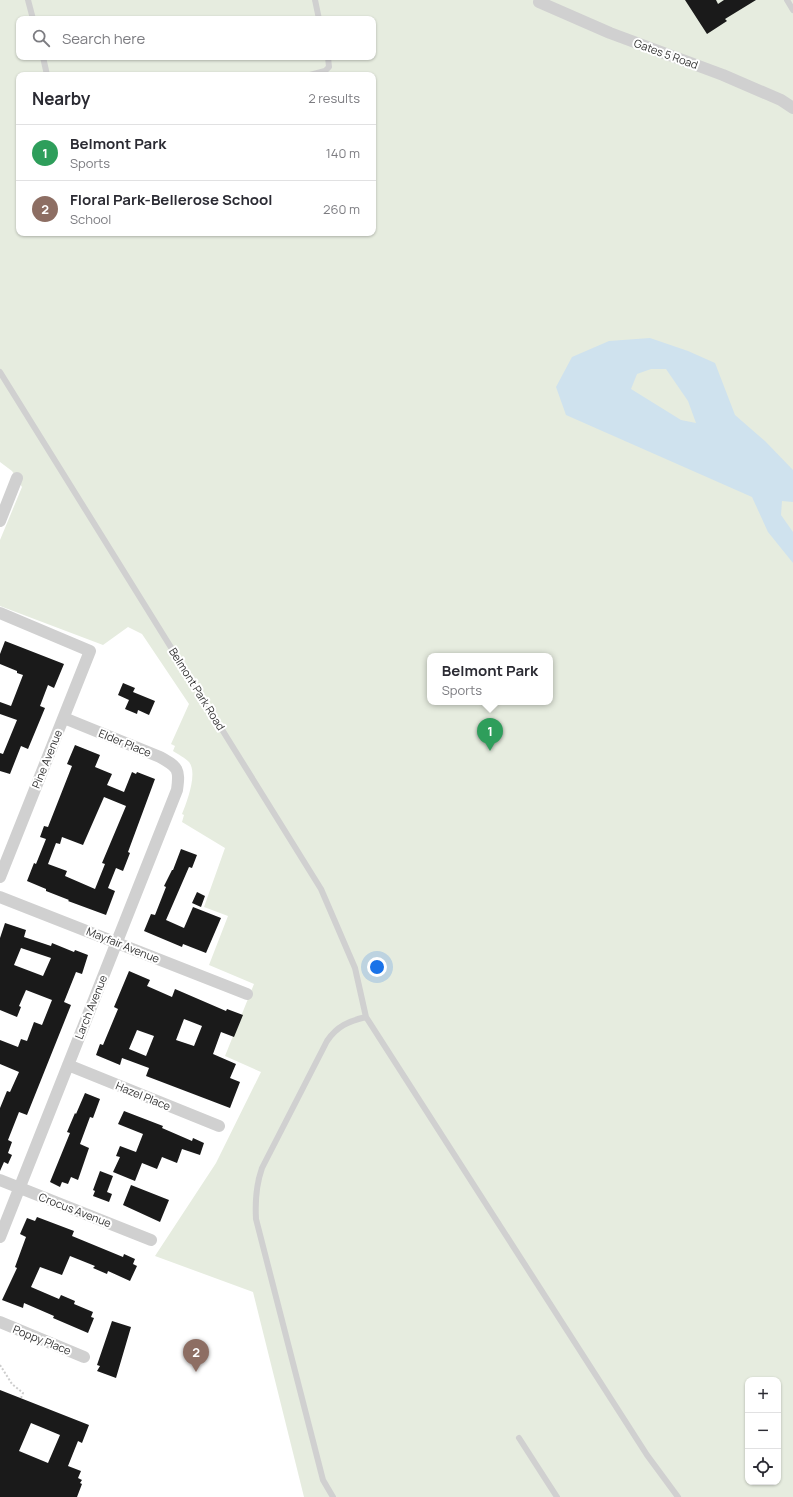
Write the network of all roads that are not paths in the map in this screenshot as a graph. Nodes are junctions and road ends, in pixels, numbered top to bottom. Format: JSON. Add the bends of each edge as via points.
{"nodes":[{"id":1,"x":28,"y":0,"type":"edge"},
{"id":2,"x":315,"y":0,"type":"edge"},
{"id":3,"x":787,"y":0,"type":"edge"},
{"id":4,"x":539,"y":2,"type":"dead end"},
{"id":5,"x":793,"y":10,"type":"edge"},
{"id":6,"x":32,"y":16,"type":"edge"},
{"id":7,"x":318,"y":16,"type":"edge"},
{"id":8,"x":44,"y":60,"type":"edge"},
{"id":9,"x":328,"y":60,"type":"edge"},
{"id":10,"x":46,"y":72,"type":"edge"},
{"id":11,"x":321,"y":72,"type":"edge"},
{"id":12,"x":793,"y":108,"type":"edge"},
{"id":13,"x":0,"y":372,"type":"edge"},
{"id":14,"x":18,"y":478,"type":"dead end"},
{"id":15,"x":0,"y":521,"type":"edge"},
{"id":16,"x":0,"y":613,"type":"edge"},
{"id":17,"x":64,"y":718,"type":"junction"},
{"id":18,"x":179,"y":776,"type":"joint"},
{"id":19,"x":0,"y":877,"type":"edge"},
{"id":20,"x":0,"y":897,"type":"edge"},
{"id":21,"x":116,"y":943,"type":"junction"},
{"id":22,"x":247,"y":994,"type":"dead end"},
{"id":23,"x":366,"y":1017,"type":"junction"},
{"id":24,"x":68,"y":1065,"type":"junction"},
{"id":25,"x":219,"y":1126,"type":"dead end"},
{"id":26,"x":0,"y":1180,"type":"edge"},
{"id":27,"x":20,"y":1188,"type":"junction"},
{"id":28,"x":0,"y":1238,"type":"edge"},
{"id":29,"x":151,"y":1240,"type":"dead end"},
{"id":30,"x":0,"y":1322,"type":"edge"},
{"id":31,"x":84,"y":1357,"type":"dead end"},
{"id":32,"x":519,"y":1438,"type":"dead end"},
{"id":33,"x":333,"y":1497,"type":"edge"},
{"id":34,"x":557,"y":1497,"type":"edge"},
{"id":35,"x":678,"y":1497,"type":"edge"}],
"edges":[{"from":1,"to":6,"type":"lane"},
{"from":2,"to":7,"type":"lane"},
{"from":3,"to":5,"type":"lane"},
{"from":4,"to":12,"type":"street","name":"Gates 5 Road","via":[[610,33],[723,75],[781,100]]},
{"from":8,"to":10,"type":"lane"},
{"from":9,"to":11,"type":"lane","via":[[329,67]]},
{"from":13,"to":23,"type":"lane","name":"Belmont Park Road","via":[[321,889],[355,968]]},
{"from":14,"to":15,"type":"street"},
{"from":16,"to":17,"type":"street","name":"Pine Avenue","via":[[90,651]]},
{"from":17,"to":18,"type":"street","name":"Elder Place","via":[[160,756],[174,764]]},
{"from":17,"to":19,"type":"street","name":"Pine Avenue"},
{"from":18,"to":21,"type":"street","name":"Larch Avenue","via":[[177,790]]},
{"from":20,"to":21,"type":"street","name":"Mayfair Avenue"},
{"from":21,"to":22,"type":"street","name":"Mayfair Avenue"},
{"from":21,"to":24,"type":"street","name":"Larch Avenue"},
{"from":23,"to":33,"type":"lane","via":[[342,1024],[331,1034],[262,1168],[255,1199],[256,1219],[323,1480]]},
{"from":23,"to":35,"type":"lane","via":[[647,1455]]},
{"from":24,"to":25,"type":"street","name":"Hazel Place"},
{"from":24,"to":27,"type":"street","name":"Larch Avenue"},
{"from":26,"to":27,"type":"street","name":"Crocus Avenue"},
{"from":27,"to":28,"type":"street","name":"Larch Avenue"},
{"from":27,"to":29,"type":"street","name":"Crocus Avenue"},
{"from":30,"to":31,"type":"street","name":"Poppy Place"},
{"from":32,"to":34,"type":"lane"}]}
